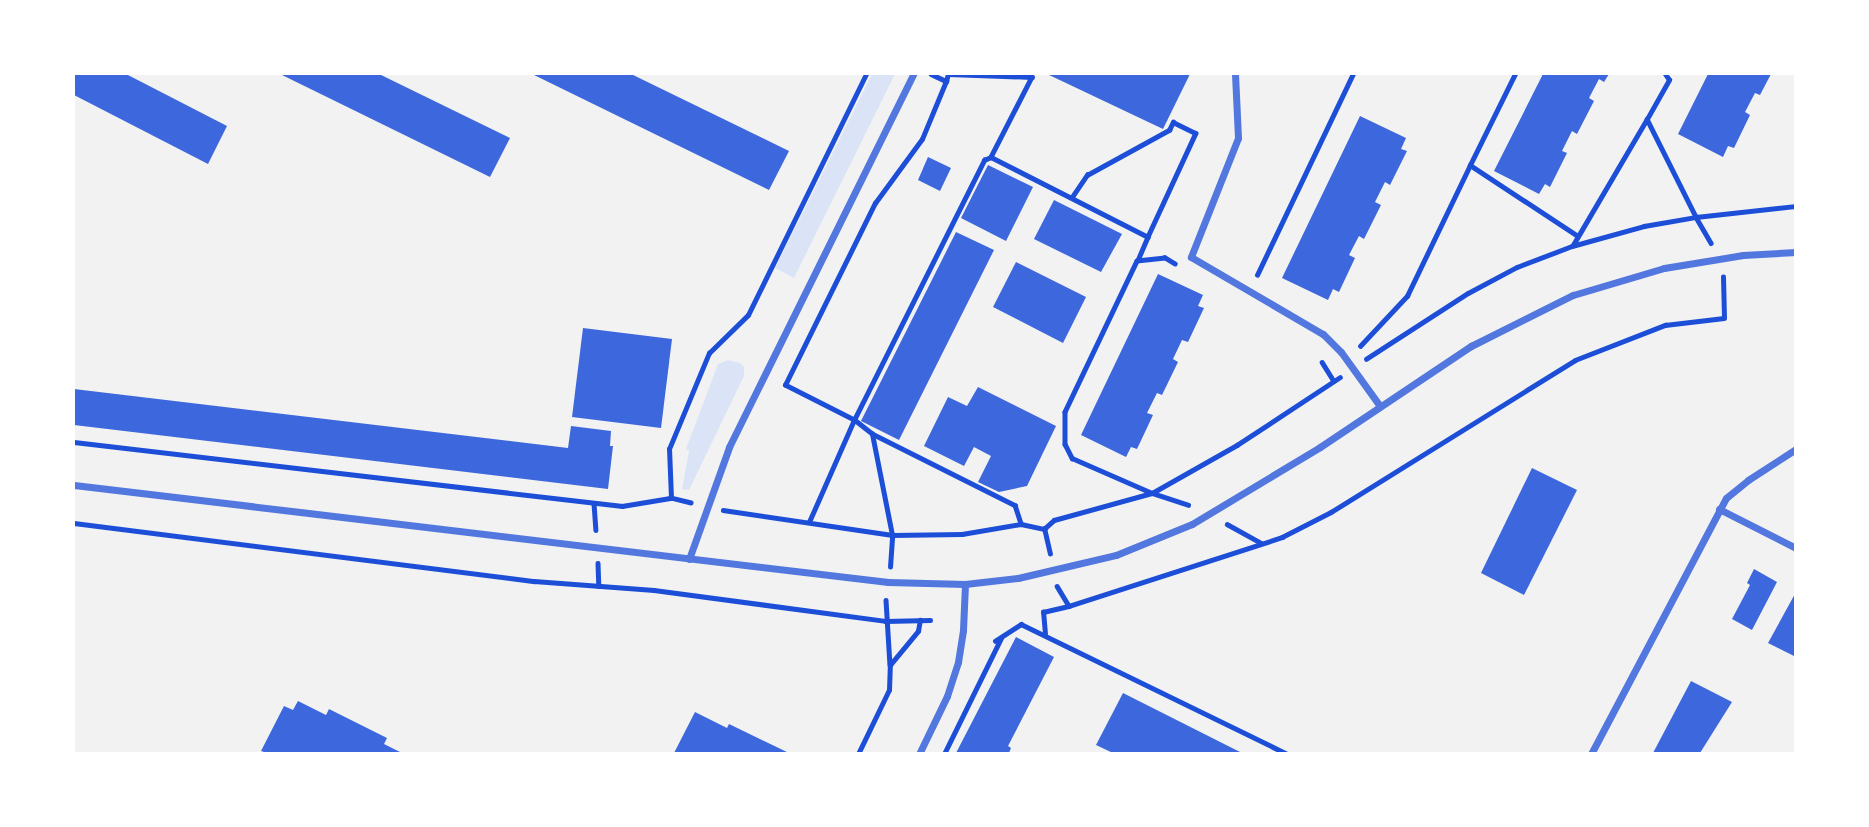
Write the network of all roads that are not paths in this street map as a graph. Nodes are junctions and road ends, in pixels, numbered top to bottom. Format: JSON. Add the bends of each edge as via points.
{"nodes":[{"id":1,"x":913,"y":74,"type":"edge"},
{"id":2,"x":1235,"y":74,"type":"edge"},
{"id":3,"x":1796,"y":252,"type":"edge"},
{"id":4,"x":1380,"y":406,"type":"junction"},
{"id":5,"x":1796,"y":449,"type":"edge"},
{"id":6,"x":74,"y":485,"type":"edge"},
{"id":7,"x":1719,"y":509,"type":"junction"},
{"id":8,"x":1796,"y":548,"type":"edge"},
{"id":9,"x":689,"y":559,"type":"junction"},
{"id":10,"x":965,"y":584,"type":"junction"},
{"id":11,"x":919,"y":754,"type":"edge"},
{"id":12,"x":1591,"y":754,"type":"edge"}],
"edges":[{"from":1,"to":9,"type":"street","via":[[729,447]]},
{"from":2,"to":4,"type":"street","via":[[1238,138],[1191,257],[1323,334]]},
{"from":3,"to":4,"type":"street","via":[[1664,268],[1573,295],[1471,346]]},
{"from":4,"to":10,"type":"street","via":[[1192,524],[1145,546],[1054,571]]},
{"from":5,"to":7,"type":"street","via":[[1736,489]]},
{"from":6,"to":9,"type":"street"},
{"from":7,"to":8,"type":"street"},
{"from":7,"to":12,"type":"street"},
{"from":9,"to":10,"type":"street","via":[[888,582]]},
{"from":10,"to":11,"type":"street","via":[[958,662]]}]}
